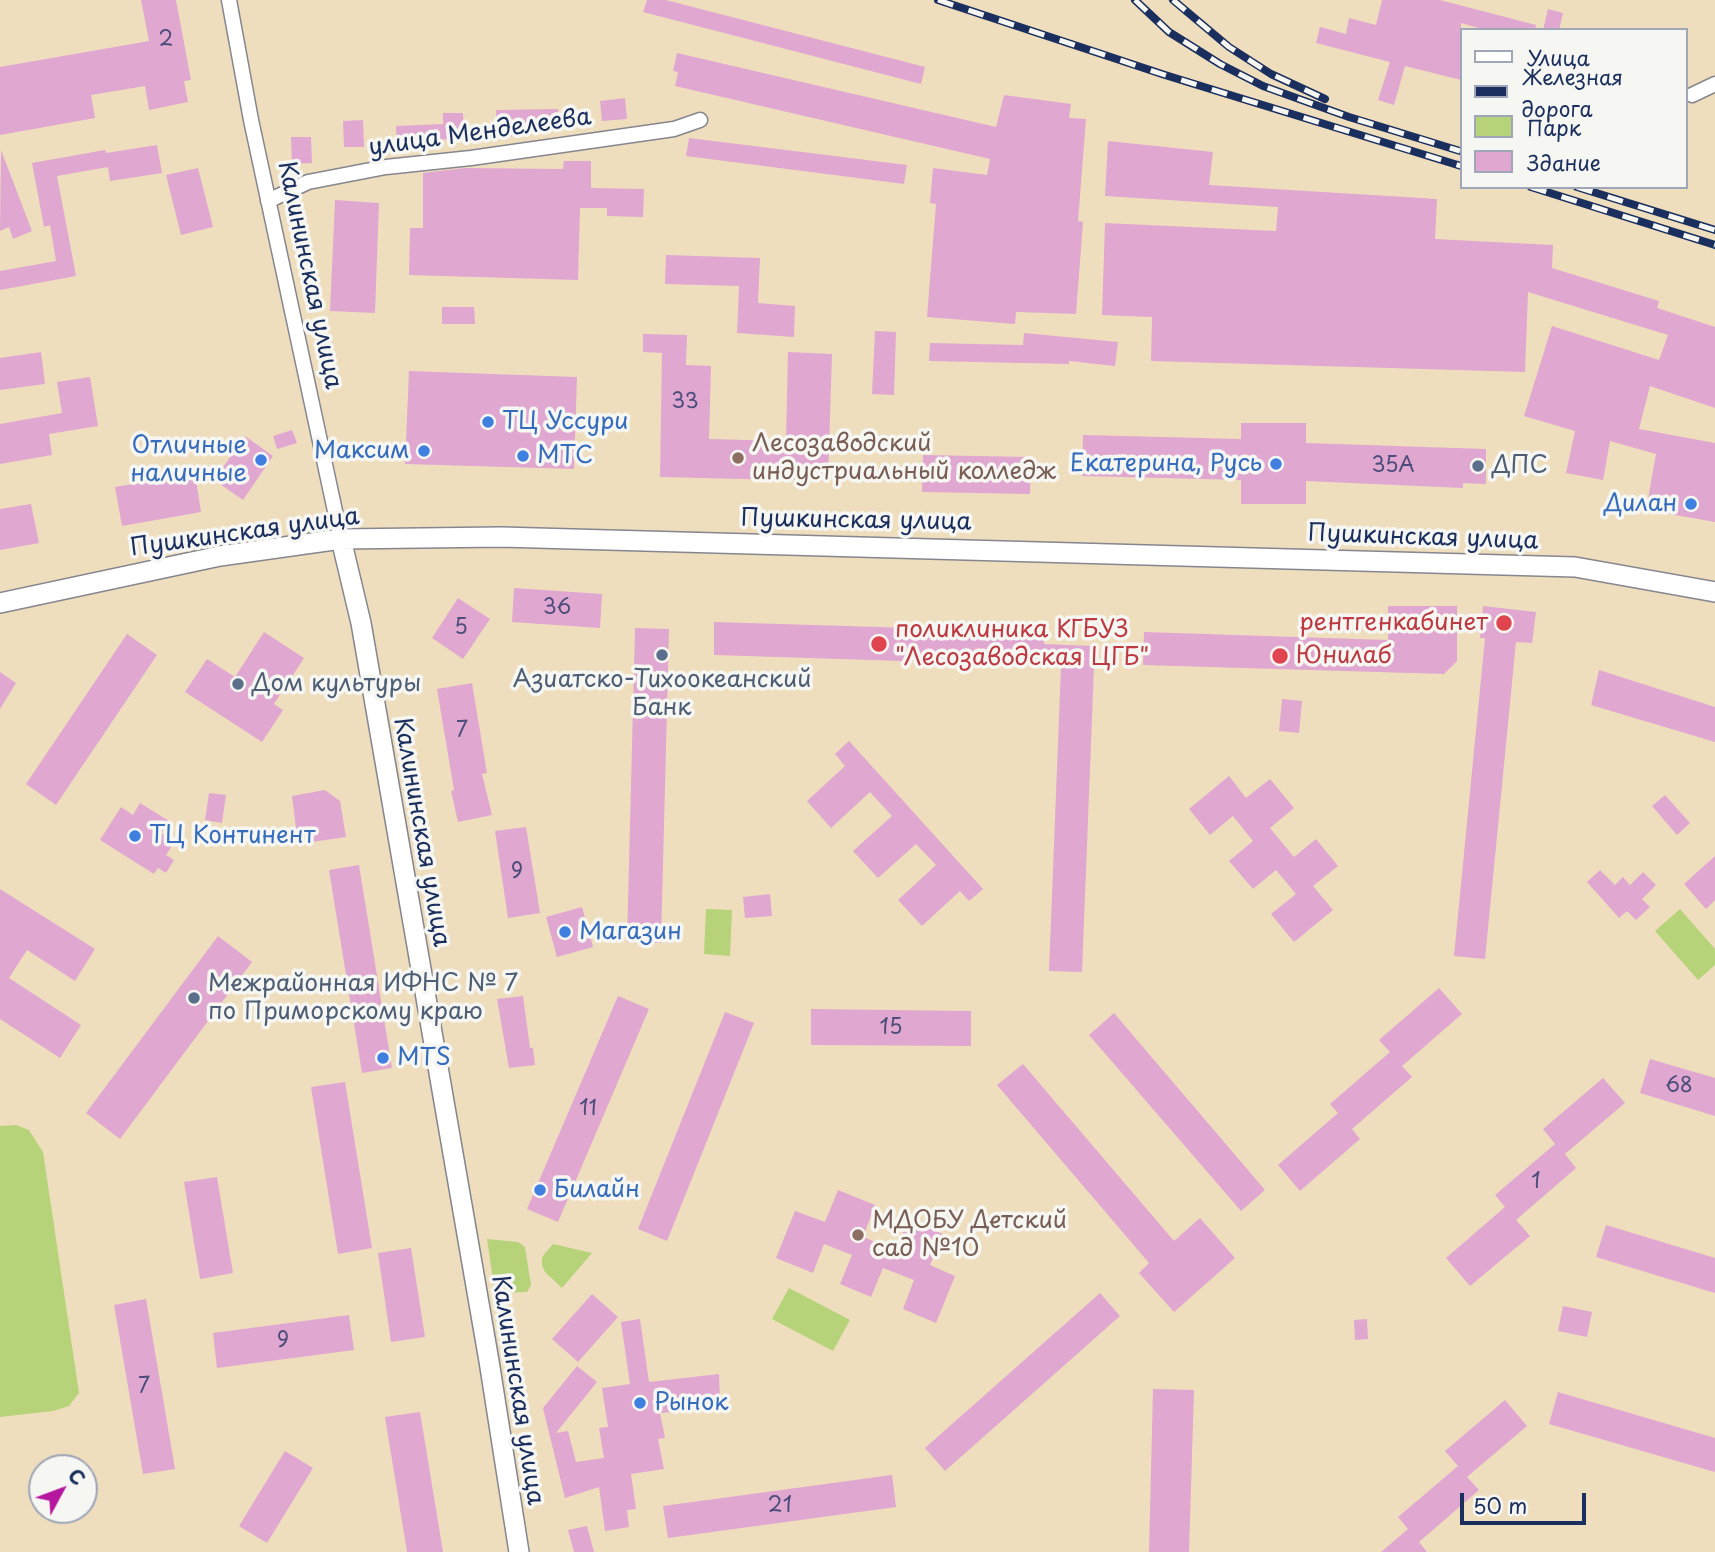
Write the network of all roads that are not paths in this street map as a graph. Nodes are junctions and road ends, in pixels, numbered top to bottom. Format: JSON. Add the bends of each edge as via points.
{"nodes":[{"id":1,"x":229,"y":0,"type":"edge"},
{"id":2,"x":1715,"y":85,"type":"edge"},
{"id":3,"x":1692,"y":95,"type":"dead end"},
{"id":4,"x":699,"y":120,"type":"dead end"},
{"id":5,"x":268,"y":201,"type":"junction"},
{"id":6,"x":341,"y":539,"type":"junction"},
{"id":7,"x":1715,"y":592,"type":"edge"},
{"id":8,"x":0,"y":603,"type":"edge"},
{"id":9,"x":519,"y":1552,"type":"edge"}],
"edges":[{"from":1,"to":5,"type":"street","name":"Калининская улица"},
{"from":2,"to":3,"type":"street"},
{"from":4,"to":5,"type":"street","name":"улица Менделеева","via":[[674,130],[386,167],[308,182]]},
{"from":5,"to":6,"type":"street","name":"Калининская улица"},
{"from":6,"to":7,"type":"main road","name":"Пушкинская улица","via":[[597,538],[1575,567]]},
{"from":6,"to":8,"type":"main road","name":"Пушкинская улица","via":[[220,556]]},
{"from":6,"to":9,"type":"main road","name":"Калининская улица","via":[[361,623]]}]}
